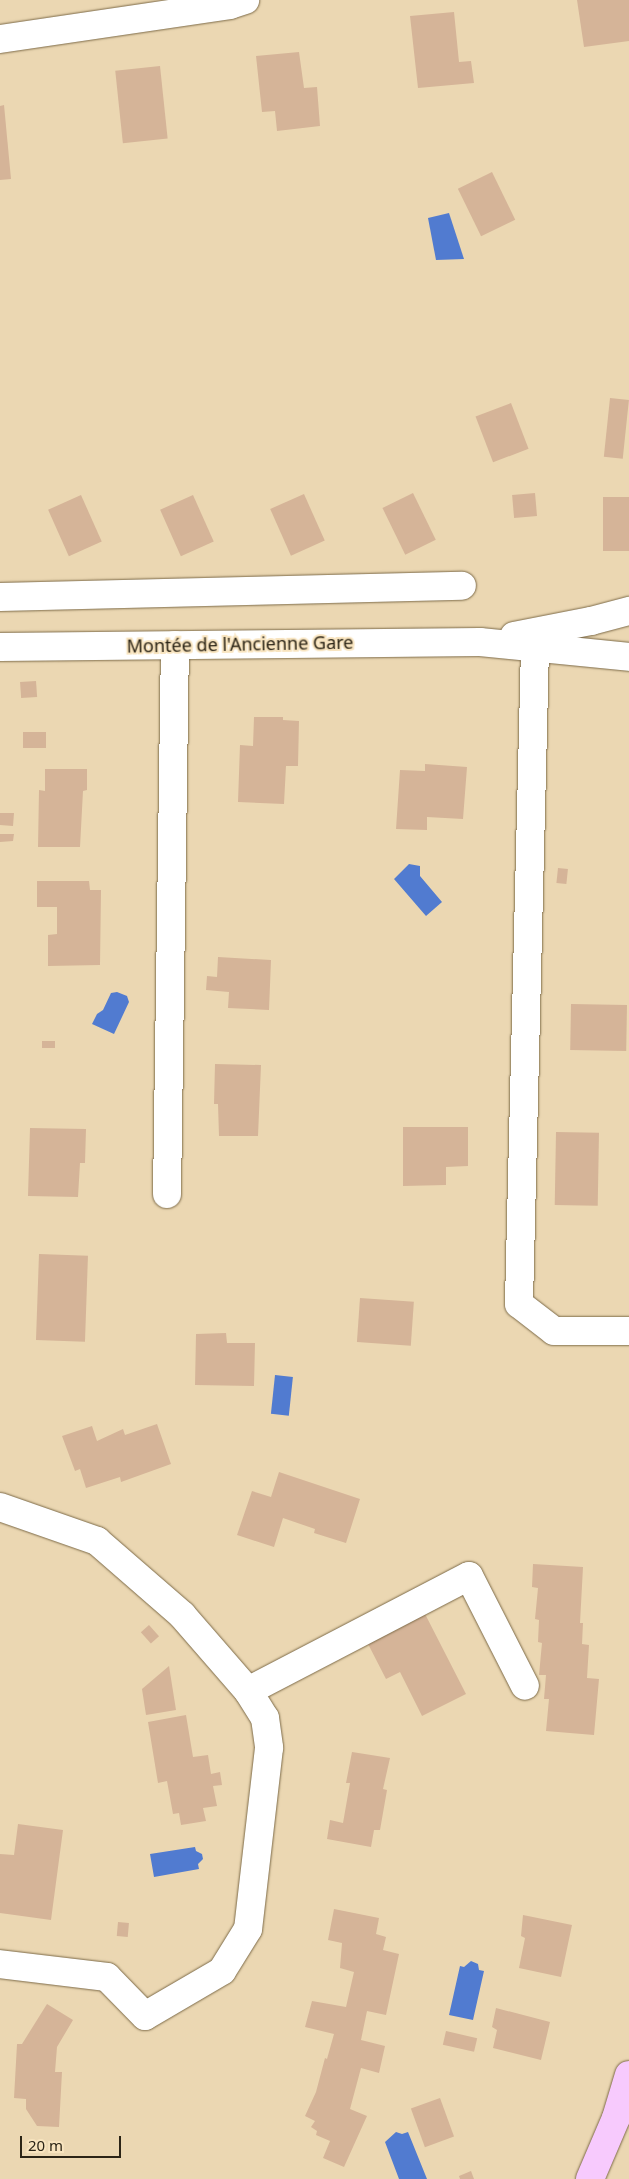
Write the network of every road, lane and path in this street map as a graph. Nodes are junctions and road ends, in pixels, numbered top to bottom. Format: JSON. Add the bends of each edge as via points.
{"nodes":[{"id":1,"x":245,"y":0,"type":"edge"},
{"id":2,"x":0,"y":39,"type":"edge"},
{"id":3,"x":462,"y":586,"type":"dead end"},
{"id":4,"x":0,"y":597,"type":"edge"},
{"id":5,"x":629,"y":611,"type":"edge"},
{"id":6,"x":480,"y":642,"type":"junction"},
{"id":7,"x":175,"y":645,"type":"junction"},
{"id":8,"x":0,"y":647,"type":"edge"},
{"id":9,"x":535,"y":647,"type":"junction"},
{"id":10,"x":629,"y":657,"type":"edge"},
{"id":11,"x":167,"y":1194,"type":"dead end"},
{"id":12,"x":629,"y":1331,"type":"edge"},
{"id":13,"x":0,"y":1507,"type":"edge"},
{"id":14,"x":525,"y":1686,"type":"dead end"},
{"id":15,"x":248,"y":1691,"type":"junction"},
{"id":16,"x":0,"y":1964,"type":"edge"},
{"id":17,"x":629,"y":2075,"type":"edge"},
{"id":18,"x":590,"y":2179,"type":"edge"}],
"edges":[{"from":1,"to":2,"type":"street","via":[[230,5]]},
{"from":3,"to":4,"type":"street"},
{"from":5,"to":6,"type":"street","name":"Montée de l'Ancienne Gare","via":[[591,622]]},
{"from":6,"to":7,"type":"street","name":"Montée de l'Ancienne Gare"},
{"from":6,"to":9,"type":"street","name":"Montée de l'Ancienne Gare"},
{"from":7,"to":8,"type":"street","name":"Montée de l'Ancienne Gare"},
{"from":7,"to":11,"type":"street"},
{"from":9,"to":10,"type":"street","name":"Montée de l'Ancienne Gare"},
{"from":9,"to":12,"type":"street","via":[[519,1304],[554,1331]]},
{"from":13,"to":15,"type":"street","via":[[96,1541],[182,1615]]},
{"from":14,"to":15,"type":"street","via":[[469,1576]]},
{"from":15,"to":16,"type":"street","via":[[265,1718],[268,1748],[248,1929],[222,1971],[145,2016],[107,1977]]},
{"from":17,"to":18,"type":"main road","via":[[616,2118]]}]}
